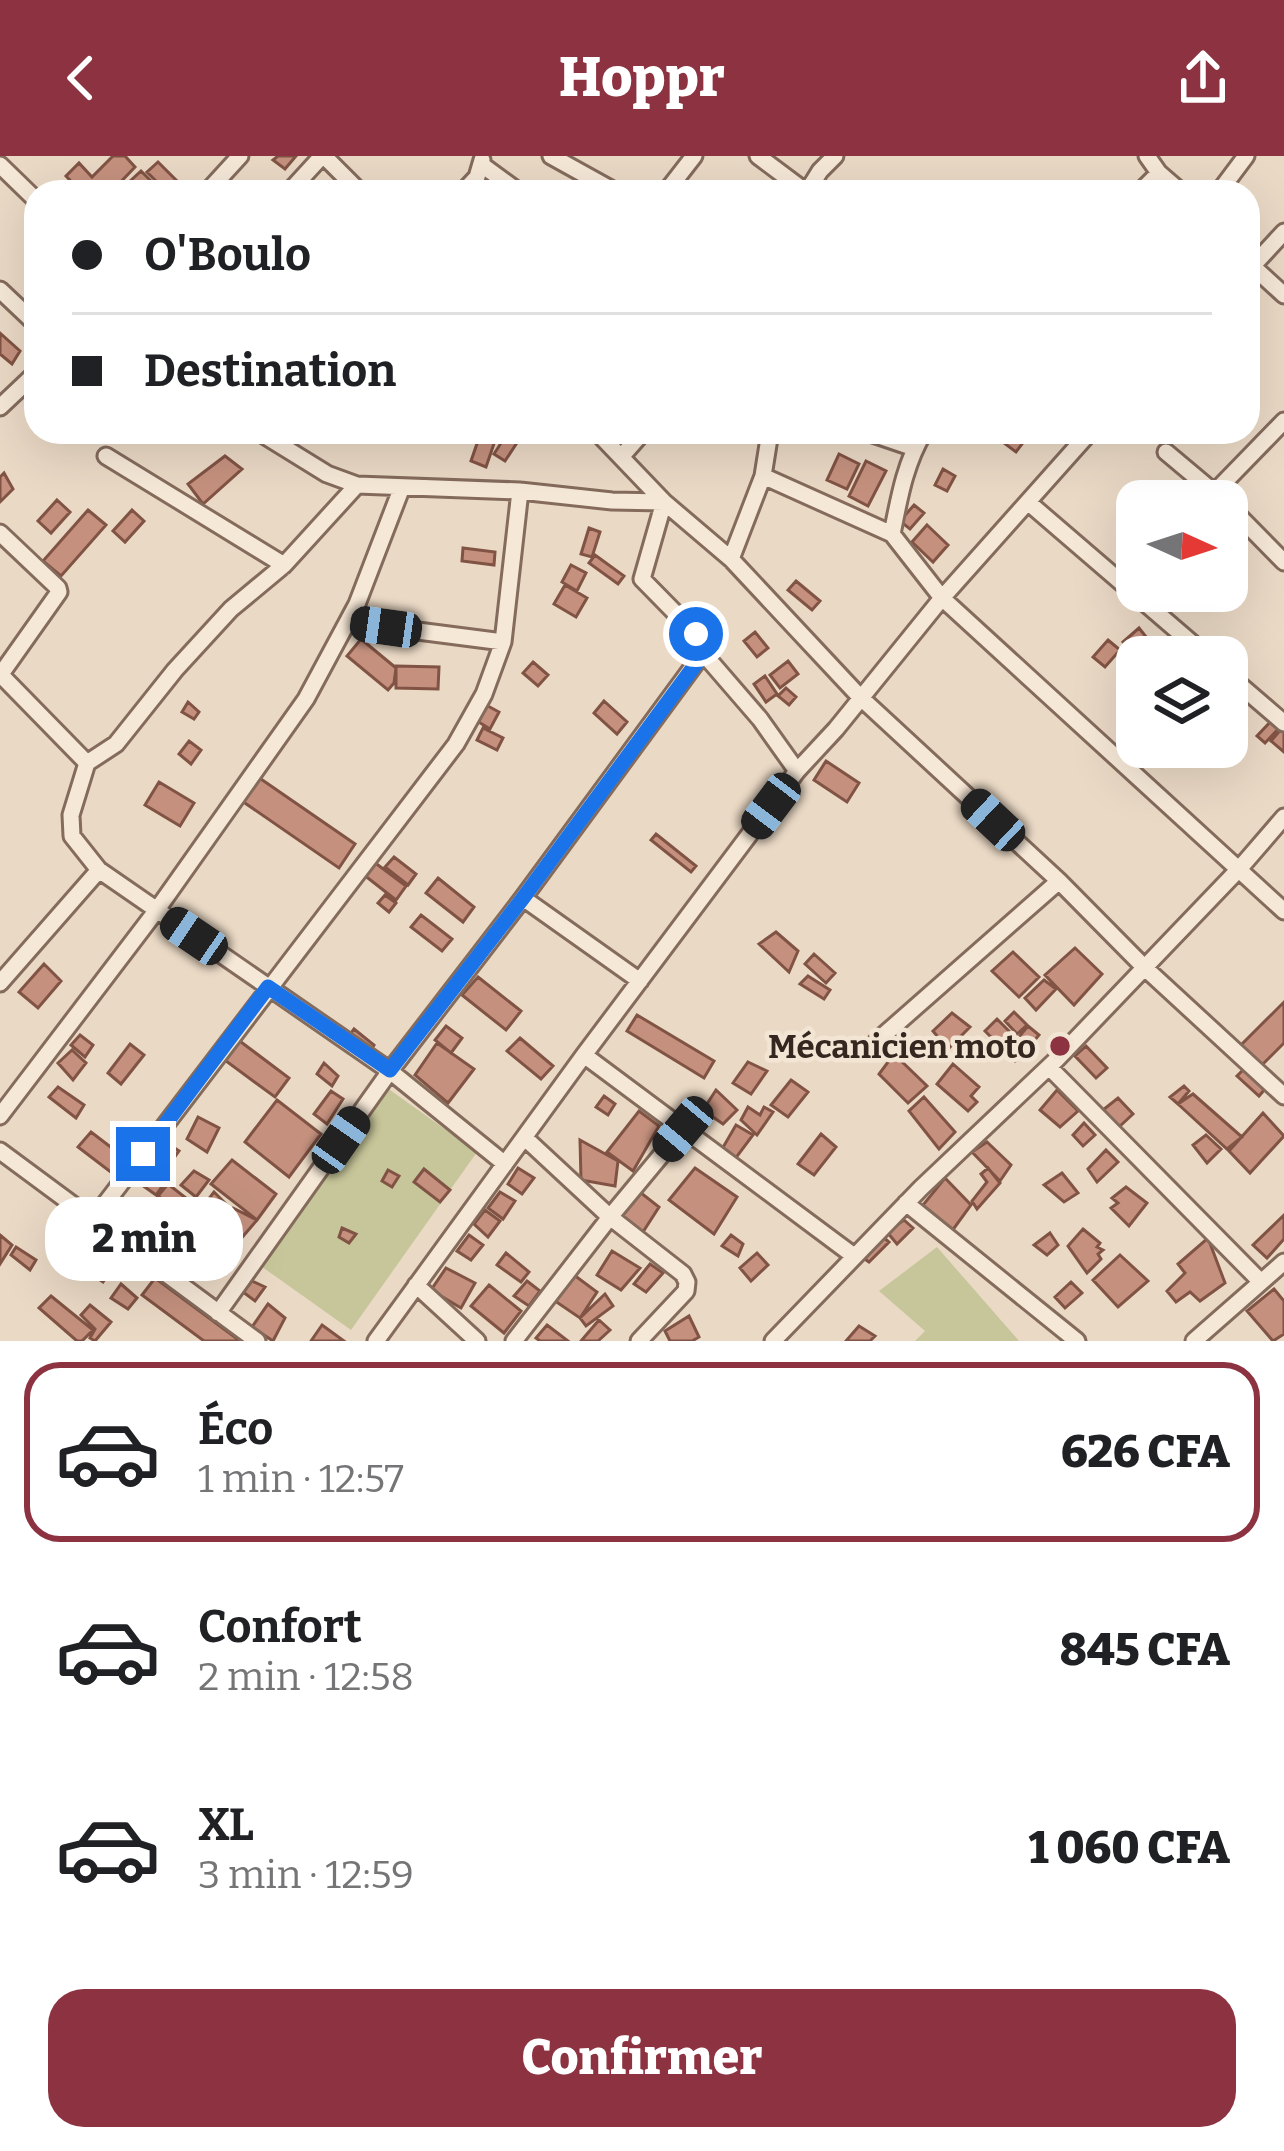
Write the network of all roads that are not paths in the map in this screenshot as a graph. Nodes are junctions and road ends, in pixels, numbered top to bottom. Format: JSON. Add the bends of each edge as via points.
{"nodes":[{"id":1,"x":240,"y":156,"type":"edge"},
{"id":2,"x":323,"y":156,"type":"edge"},
{"id":3,"x":551,"y":156,"type":"edge"},
{"id":4,"x":694,"y":156,"type":"edge"},
{"id":5,"x":758,"y":156,"type":"edge"},
{"id":6,"x":836,"y":156,"type":"edge"},
{"id":7,"x":1147,"y":156,"type":"edge"},
{"id":8,"x":482,"y":160,"type":"edge"},
{"id":9,"x":0,"y":165,"type":"edge"},
{"id":10,"x":1159,"y":173,"type":"junction"},
{"id":11,"x":218,"y":180,"type":"edge"},
{"id":12,"x":300,"y":180,"type":"edge"},
{"id":13,"x":348,"y":180,"type":"edge"},
{"id":14,"x":505,"y":180,"type":"edge"},
{"id":15,"x":594,"y":180,"type":"edge"},
{"id":16,"x":675,"y":180,"type":"edge"},
{"id":17,"x":790,"y":180,"type":"edge"},
{"id":18,"x":814,"y":180,"type":"edge"},
{"id":19,"x":1152,"y":180,"type":"edge"},
{"id":20,"x":1167,"y":180,"type":"edge"},
{"id":21,"x":24,"y":188,"type":"edge"},
{"id":22,"x":1284,"y":232,"type":"edge"},
{"id":23,"x":1260,"y":256,"type":"edge"},
{"id":24,"x":1260,"y":275,"type":"edge"},
{"id":25,"x":0,"y":290,"type":"edge"},
{"id":26,"x":1284,"y":295,"type":"edge"},
{"id":27,"x":24,"y":313,"type":"edge"},
{"id":28,"x":24,"y":384,"type":"edge"},
{"id":29,"x":0,"y":407,"type":"edge"},
{"id":30,"x":1284,"y":421,"type":"edge"},
{"id":31,"x":278,"y":444,"type":"edge"},
{"id":32,"x":609,"y":444,"type":"edge"},
{"id":33,"x":632,"y":444,"type":"edge"},
{"id":34,"x":768,"y":444,"type":"edge"},
{"id":35,"x":902,"y":444,"type":"edge"},
{"id":36,"x":916,"y":444,"type":"edge"},
{"id":37,"x":1080,"y":444,"type":"edge"},
{"id":38,"x":914,"y":448,"type":"junction"},
{"id":39,"x":1166,"y":452,"type":"dead end"},
{"id":40,"x":106,"y":456,"type":"dead end"},
{"id":41,"x":621,"y":457,"type":"junction"},
{"id":42,"x":764,"y":476,"type":"junction"},
{"id":43,"x":1199,"y":480,"type":"edge"},
{"id":44,"x":1237,"y":480,"type":"edge"},
{"id":45,"x":357,"y":485,"type":"junction"},
{"id":46,"x":402,"y":487,"type":"junction"},
{"id":47,"x":520,"y":491,"type":"junction"},
{"id":48,"x":664,"y":502,"type":"junction"},
{"id":49,"x":1029,"y":503,"type":"junction"},
{"id":50,"x":1248,"y":525,"type":"edge"},
{"id":51,"x":0,"y":533,"type":"edge"},
{"id":52,"x":892,"y":534,"type":"junction"},
{"id":53,"x":731,"y":559,"type":"junction"},
{"id":54,"x":1284,"y":562,"type":"edge"},
{"id":55,"x":284,"y":565,"type":"junction"},
{"id":56,"x":942,"y":598,"type":"junction"},
{"id":57,"x":348,"y":622,"type":"junction"},
{"id":58,"x":1184,"y":636,"type":"edge"},
{"id":59,"x":503,"y":642,"type":"junction"},
{"id":60,"x":704,"y":653,"type":"junction"},
{"id":61,"x":0,"y":674,"type":"edge"},
{"id":62,"x":1248,"y":692,"type":"edge"},
{"id":63,"x":860,"y":697,"type":"junction"},
{"id":64,"x":1284,"y":723,"type":"edge"},
{"id":65,"x":87,"y":763,"type":"junction"},
{"id":66,"x":797,"y":771,"type":"junction"},
{"id":67,"x":1284,"y":817,"type":"edge"},
{"id":68,"x":1240,"y":868,"type":"junction"},
{"id":69,"x":99,"y":871,"type":"junction"},
{"id":70,"x":1059,"y":881,"type":"junction"},
{"id":71,"x":523,"y":898,"type":"junction"},
{"id":72,"x":156,"y":911,"type":"junction"},
{"id":73,"x":1284,"y":911,"type":"edge"},
{"id":74,"x":1145,"y":968,"type":"junction"},
{"id":75,"x":640,"y":981,"type":"junction"},
{"id":76,"x":0,"y":983,"type":"edge"},
{"id":77,"x":268,"y":987,"type":"junction"},
{"id":78,"x":877,"y":1041,"type":"dead end"},
{"id":79,"x":584,"y":1055,"type":"junction"},
{"id":80,"x":1049,"y":1067,"type":"junction"},
{"id":81,"x":390,"y":1070,"type":"junction"},
{"id":82,"x":1284,"y":1096,"type":"edge"},
{"id":83,"x":0,"y":1116,"type":"edge"},
{"id":84,"x":683,"y":1129,"type":"junction"},
{"id":85,"x":525,"y":1138,"type":"junction"},
{"id":86,"x":0,"y":1151,"type":"edge"},
{"id":87,"x":505,"y":1164,"type":"junction"},
{"id":88,"x":907,"y":1203,"type":"junction"},
{"id":89,"x":610,"y":1217,"type":"junction"},
{"id":90,"x":92,"y":1222,"type":"junction"},
{"id":91,"x":854,"y":1256,"type":"junction"},
{"id":92,"x":1284,"y":1262,"type":"edge"},
{"id":93,"x":1261,"y":1282,"type":"junction"},
{"id":94,"x":416,"y":1285,"type":"junction"},
{"id":95,"x":218,"y":1312,"type":"junction"},
{"id":96,"x":257,"y":1341,"type":"edge"},
{"id":97,"x":376,"y":1341,"type":"edge"},
{"id":98,"x":477,"y":1341,"type":"edge"},
{"id":99,"x":514,"y":1341,"type":"edge"},
{"id":100,"x":639,"y":1341,"type":"edge"},
{"id":101,"x":772,"y":1341,"type":"edge"},
{"id":102,"x":1077,"y":1341,"type":"edge"},
{"id":103,"x":1194,"y":1341,"type":"edge"}],
"edges":[{"from":1,"to":11,"type":"street"},
{"from":2,"to":12,"type":"street"},
{"from":2,"to":13,"type":"street"},
{"from":3,"to":15,"type":"street"},
{"from":4,"to":16,"type":"street"},
{"from":5,"to":17,"type":"street"},
{"from":6,"to":18,"type":"street"},
{"from":7,"to":10,"type":"street"},
{"from":8,"to":14,"type":"street"},
{"from":9,"to":21,"type":"street"},
{"from":10,"to":19,"type":"street"},
{"from":10,"to":20,"type":"street"},
{"from":22,"to":23,"type":"street"},
{"from":24,"to":26,"type":"street"},
{"from":25,"to":27,"type":"street"},
{"from":28,"to":29,"type":"street"},
{"from":30,"to":44,"type":"street"},
{"from":31,"to":45,"type":"street"},
{"from":32,"to":41,"type":"street"},
{"from":33,"to":41,"type":"street"},
{"from":34,"to":42,"type":"street"},
{"from":35,"to":38,"type":"street"},
{"from":36,"to":38,"type":"street"},
{"from":37,"to":49,"type":"street"},
{"from":38,"to":52,"type":"street"},
{"from":39,"to":43,"type":"street"},
{"from":40,"to":55,"type":"street"},
{"from":41,"to":48,"type":"street"},
{"from":42,"to":52,"type":"street"},
{"from":42,"to":53,"type":"street"},
{"from":45,"to":46,"type":"street"},
{"from":45,"to":55,"type":"street"},
{"from":46,"to":47,"type":"street"},
{"from":46,"to":57,"type":"street"},
{"from":47,"to":48,"type":"street"},
{"from":47,"to":59,"type":"street"},
{"from":48,"to":53,"type":"street"},
{"from":48,"to":60,"type":"street","via":[[642,579],[696,634]]},
{"from":49,"to":56,"type":"street"},
{"from":49,"to":58,"type":"street"},
{"from":50,"to":54,"type":"street"},
{"from":51,"to":61,"type":"street","via":[[59,592]]},
{"from":52,"to":56,"type":"street"},
{"from":53,"to":63,"type":"street"},
{"from":55,"to":65,"type":"street","via":[[231,609],[116,744]]},
{"from":56,"to":63,"type":"street"},
{"from":56,"to":68,"type":"street"},
{"from":57,"to":59,"type":"street"},
{"from":57,"to":72,"type":"street","via":[[306,700]]},
{"from":59,"to":77,"type":"street","via":[[455,744]]},
{"from":60,"to":66,"type":"street"},
{"from":60,"to":71,"type":"street"},
{"from":61,"to":65,"type":"street"},
{"from":62,"to":64,"type":"street"},
{"from":63,"to":66,"type":"street"},
{"from":63,"to":70,"type":"street"},
{"from":65,"to":69,"type":"street","via":[[70,815],[72,836]]},
{"from":66,"to":75,"type":"street"},
{"from":67,"to":68,"type":"street"},
{"from":68,"to":73,"type":"street"},
{"from":68,"to":74,"type":"street"},
{"from":69,"to":72,"type":"street"},
{"from":69,"to":76,"type":"street"},
{"from":70,"to":74,"type":"street"},
{"from":70,"to":78,"type":"street"},
{"from":71,"to":75,"type":"street"},
{"from":71,"to":81,"type":"street"},
{"from":72,"to":77,"type":"street"},
{"from":72,"to":83,"type":"street"},
{"from":74,"to":80,"type":"street"},
{"from":74,"to":82,"type":"street"},
{"from":75,"to":79,"type":"street"},
{"from":77,"to":81,"type":"street"},
{"from":77,"to":90,"type":"street"},
{"from":79,"to":84,"type":"street"},
{"from":79,"to":85,"type":"street"},
{"from":80,"to":88,"type":"street"},
{"from":80,"to":93,"type":"street"},
{"from":81,"to":87,"type":"street"},
{"from":81,"to":95,"type":"street"},
{"from":84,"to":89,"type":"street"},
{"from":84,"to":91,"type":"street"},
{"from":85,"to":87,"type":"street"},
{"from":85,"to":89,"type":"street"},
{"from":86,"to":90,"type":"street"},
{"from":87,"to":94,"type":"street"},
{"from":88,"to":91,"type":"street"},
{"from":88,"to":102,"type":"street"},
{"from":89,"to":99,"type":"street"},
{"from":89,"to":100,"type":"street","via":[[687,1282]]},
{"from":90,"to":95,"type":"street"},
{"from":91,"to":101,"type":"street"},
{"from":92,"to":93,"type":"street"},
{"from":93,"to":103,"type":"street"},
{"from":94,"to":97,"type":"street"},
{"from":94,"to":98,"type":"street"},
{"from":95,"to":96,"type":"street"}]}
